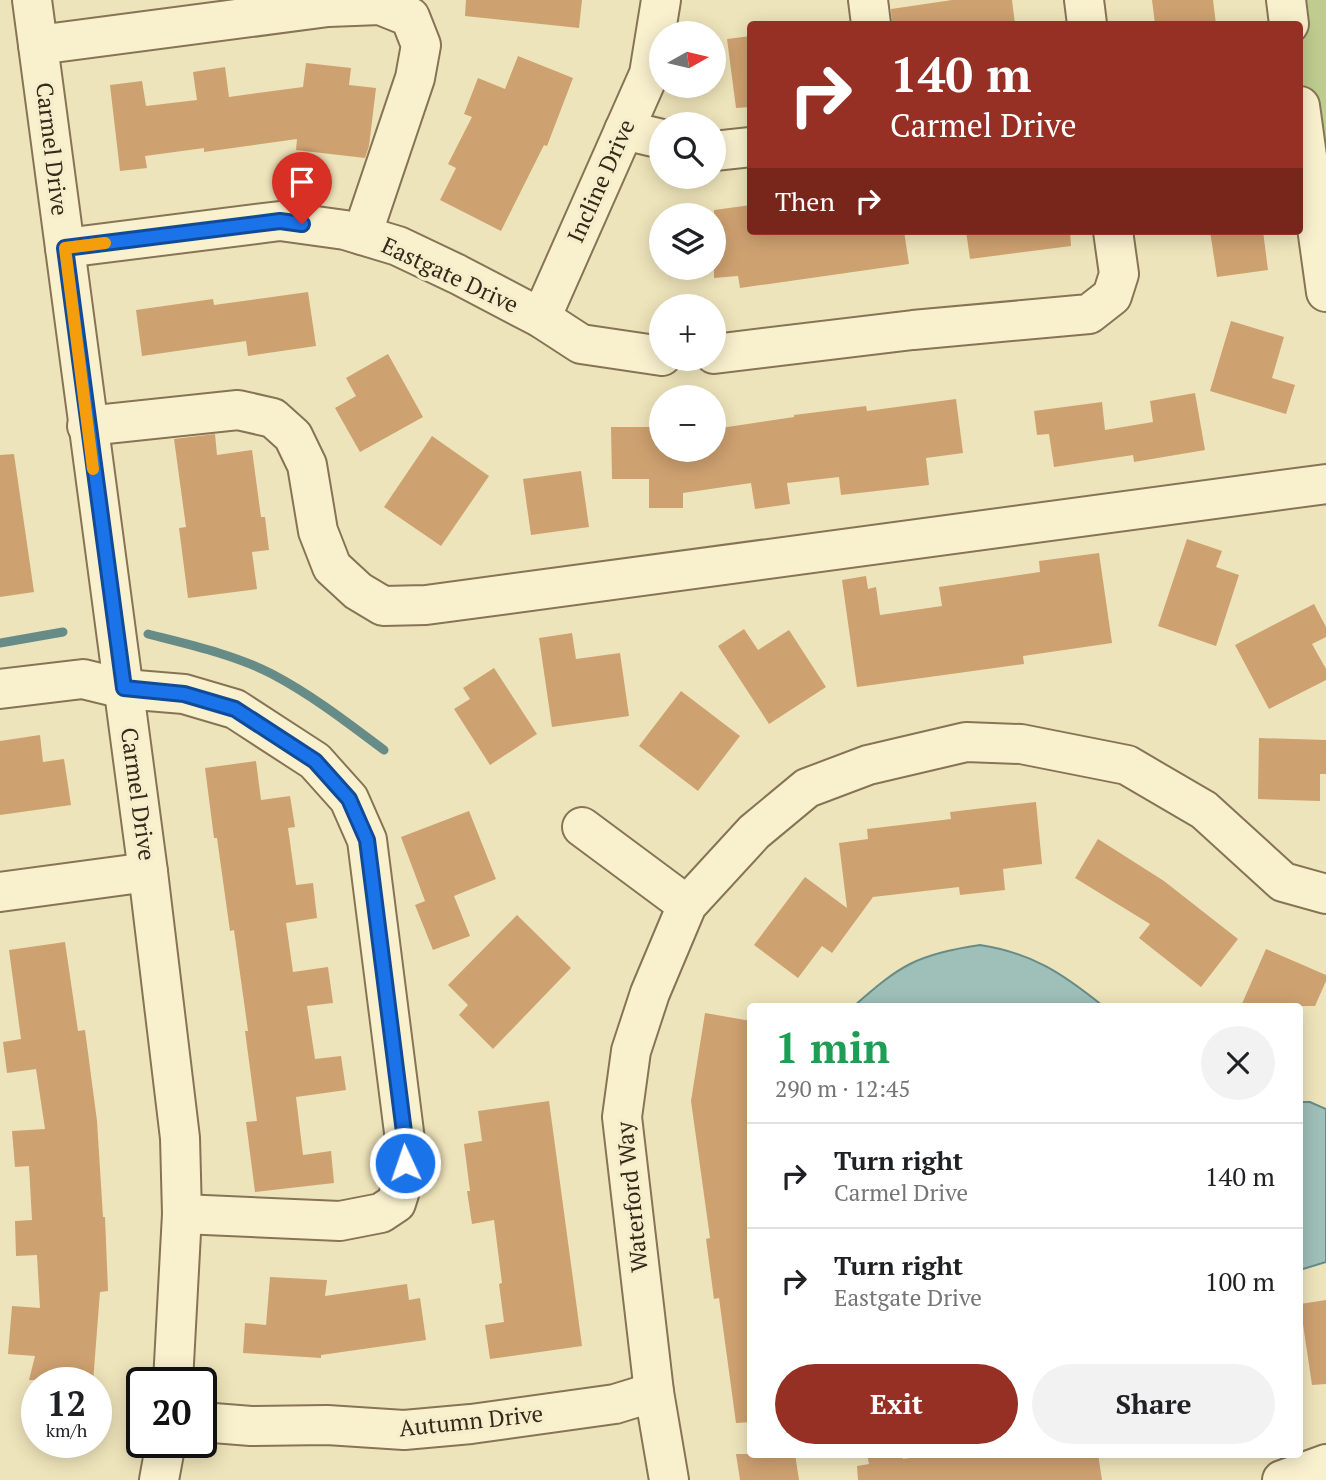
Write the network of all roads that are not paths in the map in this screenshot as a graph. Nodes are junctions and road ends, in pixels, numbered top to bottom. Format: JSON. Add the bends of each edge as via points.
{"nodes":[{"id":1,"x":32,"y":0,"type":"edge"},
{"id":2,"x":661,"y":0,"type":"edge"},
{"id":3,"x":868,"y":0,"type":"edge"},
{"id":4,"x":1084,"y":0,"type":"edge"},
{"id":5,"x":1286,"y":0,"type":"edge"},
{"id":6,"x":871,"y":21,"type":"edge"},
{"id":7,"x":1087,"y":21,"type":"edge"},
{"id":8,"x":1289,"y":21,"type":"edge"},
{"id":9,"x":38,"y":45,"type":"junction"},
{"id":10,"x":1303,"y":127,"type":"edge"},
{"id":11,"x":624,"y":130,"type":"junction"},
{"id":12,"x":649,"y":136,"type":"edge"},
{"id":13,"x":747,"y":147,"type":"edge"},
{"id":14,"x":726,"y":150,"type":"edge"},
{"id":15,"x":362,"y":235,"type":"junction"},
{"id":16,"x":1114,"y":235,"type":"edge"},
{"id":17,"x":65,"y":248,"type":"junction"},
{"id":18,"x":1326,"y":292,"type":"edge"},
{"id":19,"x":541,"y":318,"type":"junction"},
{"id":20,"x":726,"y":353,"type":"edge"},
{"id":21,"x":649,"y":354,"type":"edge"},
{"id":22,"x":87,"y":426,"type":"junction"},
{"id":23,"x":1326,"y":484,"type":"edge"},
{"id":24,"x":124,"y":688,"type":"junction"},
{"id":25,"x":0,"y":690,"type":"edge"},
{"id":26,"x":582,"y":827,"type":"dead end"},
{"id":27,"x":148,"y":872,"type":"junction"},
{"id":28,"x":0,"y":892,"type":"edge"},
{"id":29,"x":1326,"y":894,"type":"edge"},
{"id":30,"x":687,"y":905,"type":"junction"},
{"id":31,"x":182,"y":1214,"type":"junction"},
{"id":32,"x":174,"y":1367,"type":"edge"},
{"id":33,"x":654,"y":1392,"type":"junction"},
{"id":34,"x":217,"y":1423,"type":"edge"},
{"id":35,"x":163,"y":1458,"type":"edge"},
{"id":36,"x":1326,"y":1464,"type":"edge"},
{"id":37,"x":159,"y":1480,"type":"edge"},
{"id":38,"x":669,"y":1480,"type":"edge"},
{"id":39,"x":1282,"y":1480,"type":"edge"}],
"edges":[{"from":1,"to":9,"type":"street","name":"Carmel Drive"},
{"from":2,"to":11,"type":"street","name":"Incline Drive","via":[[649,74]]},
{"from":3,"to":6,"type":"street"},
{"from":4,"to":7,"type":"street"},
{"from":5,"to":8,"type":"street"},
{"from":9,"to":15,"type":"street","via":[[328,7],[380,5],[410,17],[421,45],[415,78]]},
{"from":9,"to":17,"type":"street","name":"Carmel Drive"},
{"from":10,"to":18,"type":"street"},
{"from":11,"to":12,"type":"street"},
{"from":11,"to":19,"type":"street","name":"Incline Drive"},
{"from":13,"to":14,"type":"street"},
{"from":15,"to":17,"type":"street","name":"Eastgate Drive","via":[[280,221]]},
{"from":15,"to":19,"type":"street","name":"Eastgate Drive","via":[[398,246]]},
{"from":16,"to":20,"type":"street","via":[[1119,274],[1112,296],[1089,314]]},
{"from":17,"to":22,"type":"street","name":"Carmel Drive"},
{"from":19,"to":21,"type":"street","name":"Eastgate Drive","via":[[581,344]]},
{"from":22,"to":23,"type":"street","via":[[238,410],[272,418],[293,436],[307,465],[318,531],[332,567],[383,606],[426,605]]},
{"from":22,"to":24,"type":"street","name":"Carmel Drive"},
{"from":24,"to":25,"type":"street","via":[[83,679]]},
{"from":24,"to":27,"type":"street","name":"Carmel Drive"},
{"from":24,"to":31,"type":"street","via":[[184,694],[235,709],[315,761],[349,799],[367,840],[406,1148],[396,1203],[381,1213],[340,1222]]},
{"from":26,"to":30,"type":"street"},
{"from":27,"to":28,"type":"street"},
{"from":27,"to":31,"type":"street","name":"Carmel Drive","via":[[180,1139]]},
{"from":29,"to":30,"type":"street","name":"Waterford Way","via":[[1283,882],[1204,810],[1127,765],[1021,744],[965,743],[868,765],[807,788],[754,832]]},
{"from":30,"to":33,"type":"street","name":"Waterford Way","via":[[631,1051],[621,1117]]},
{"from":31,"to":32,"type":"street","name":"Carmel Drive"},
{"from":33,"to":34,"type":"street","name":"Autumn Drive","via":[[614,1404],[404,1430]]},
{"from":33,"to":38,"type":"street","name":"Waterford Way"},
{"from":35,"to":37,"type":"street"},
{"from":36,"to":39,"type":"street"}]}
